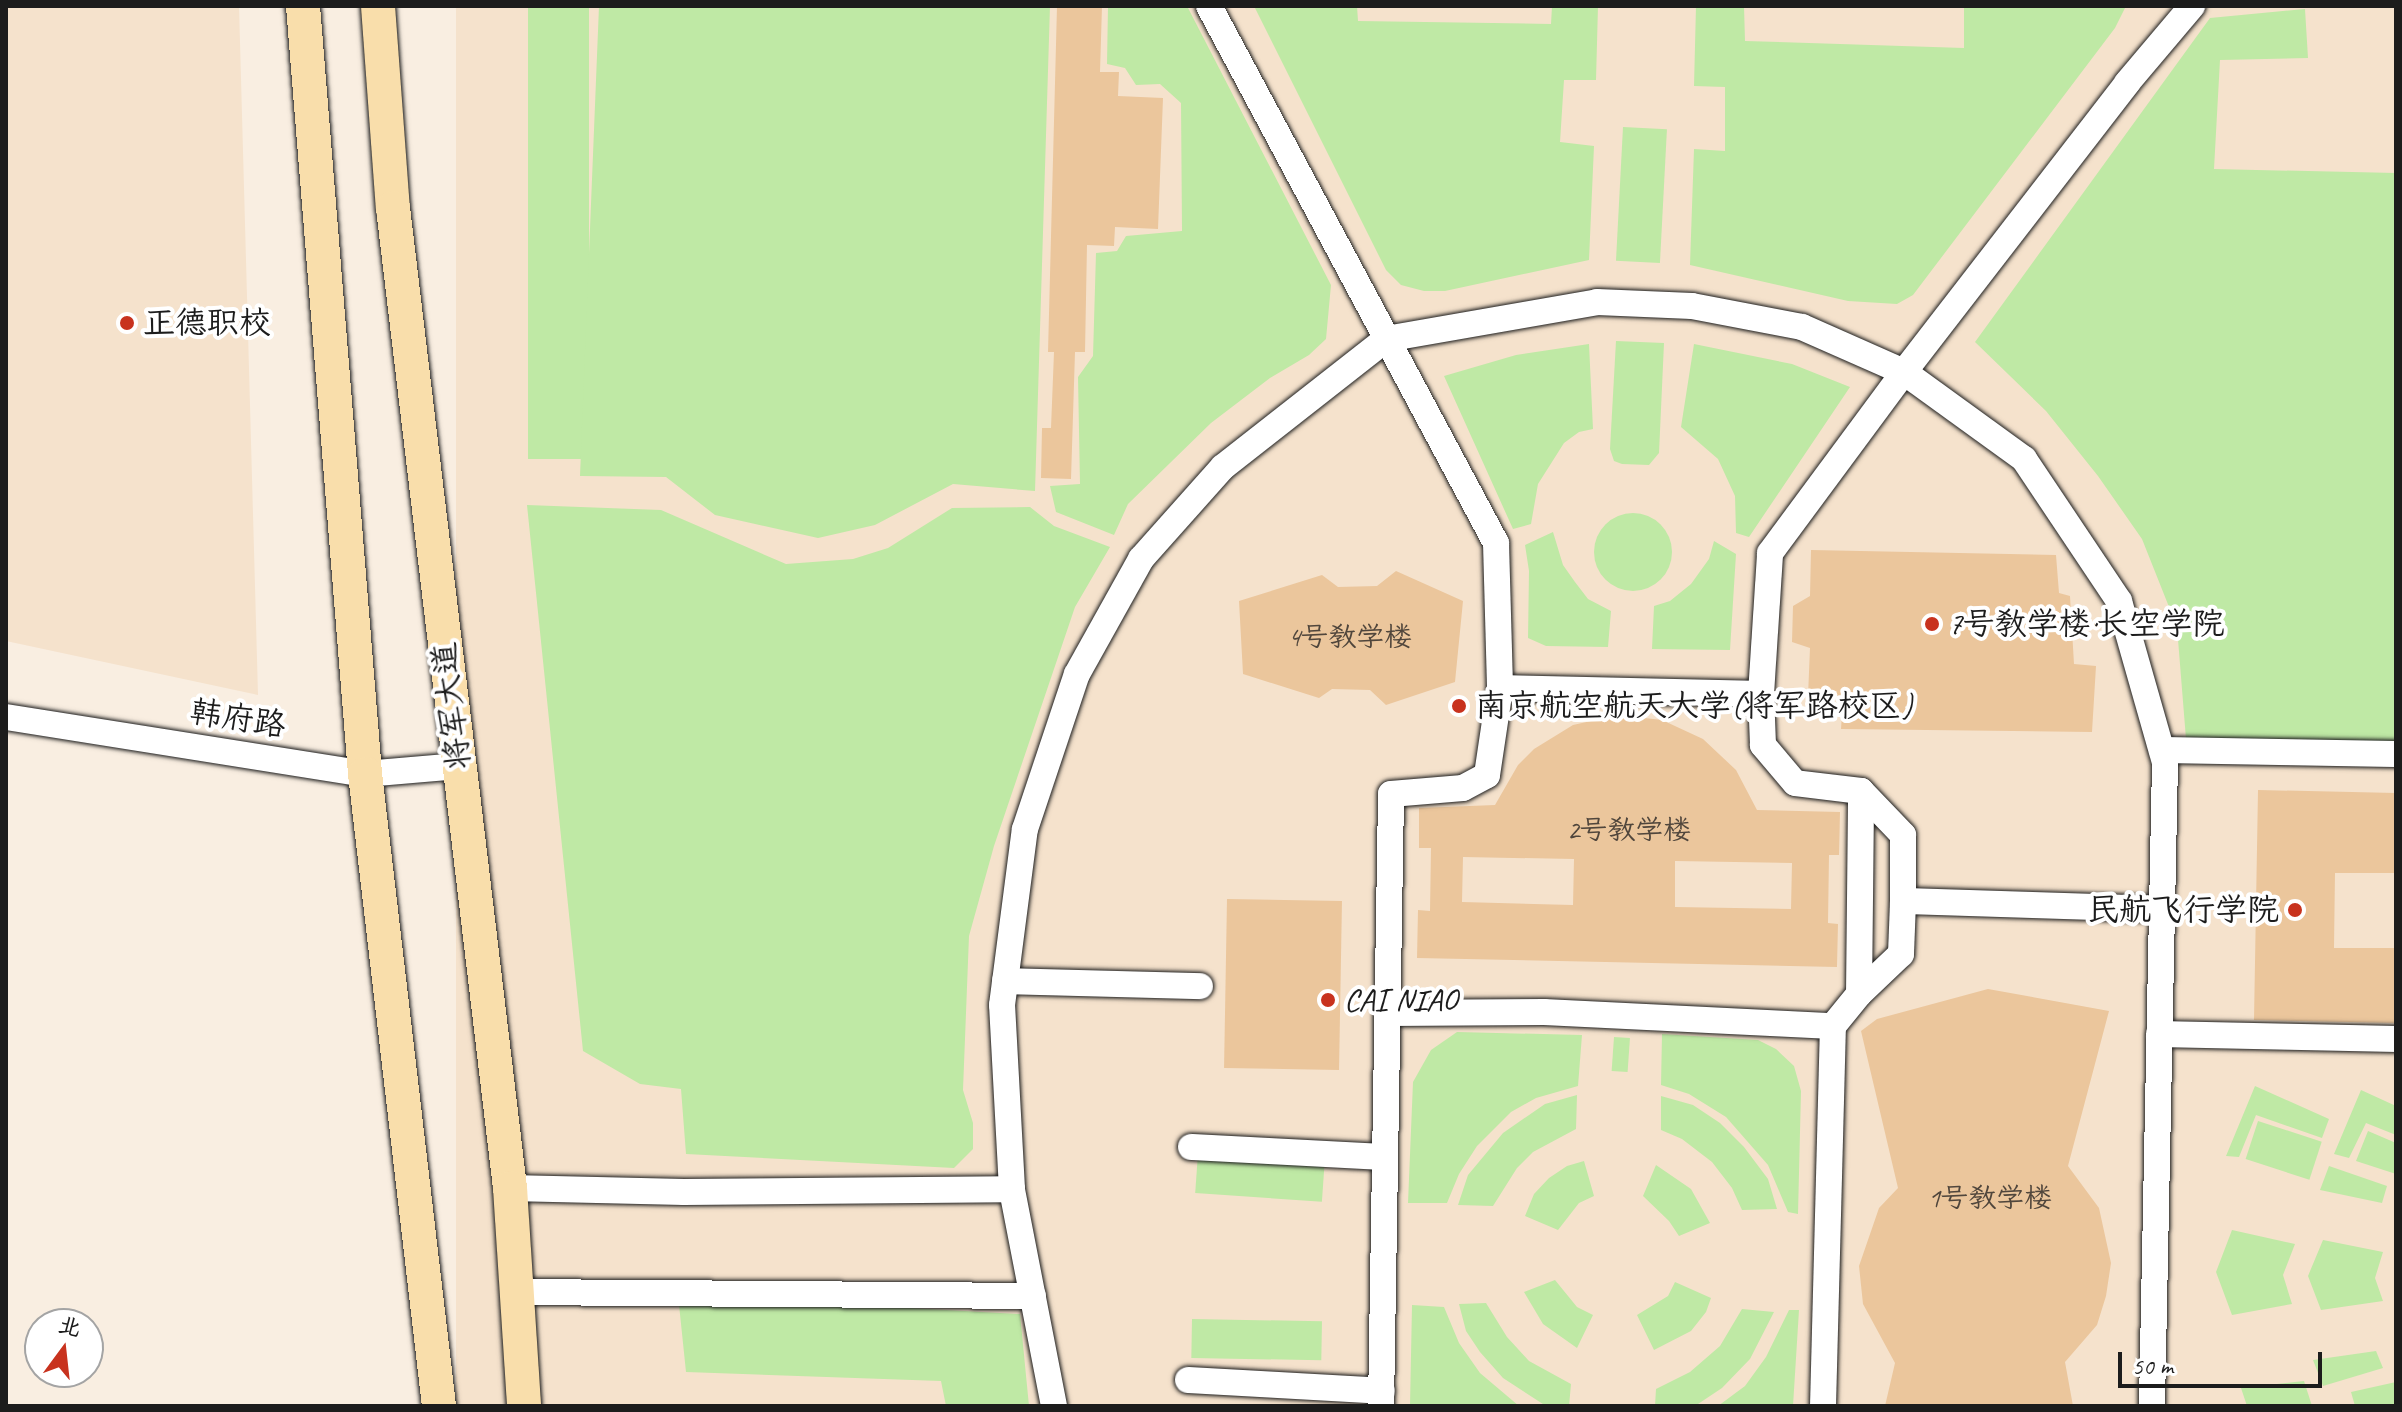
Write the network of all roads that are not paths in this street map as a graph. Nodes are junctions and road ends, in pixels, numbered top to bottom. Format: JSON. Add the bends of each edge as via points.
{"nodes":[{"id":1,"x":303,"y":6,"type":"edge"},
{"id":2,"x":378,"y":6,"type":"edge"},
{"id":3,"x":1209,"y":6,"type":"edge"},
{"id":4,"x":2192,"y":6,"type":"edge"},
{"id":5,"x":1386,"y":339,"type":"junction"},
{"id":6,"x":1904,"y":372,"type":"junction"},
{"id":7,"x":1500,"y":688,"type":"junction"},
{"id":8,"x":1761,"y":694,"type":"junction"},
{"id":9,"x":6,"y":717,"type":"edge"},
{"id":10,"x":2162,"y":750,"type":"junction"},
{"id":11,"x":2396,"y":754,"type":"edge"},
{"id":12,"x":459,"y":766,"type":"junction"},
{"id":13,"x":365,"y":774,"type":"junction"},
{"id":14,"x":1861,"y":791,"type":"junction"},
{"id":15,"x":1903,"y":901,"type":"junction"},
{"id":16,"x":2162,"y":909,"type":"junction"},
{"id":17,"x":1005,"y":981,"type":"junction"},
{"id":18,"x":1200,"y":986,"type":"dead end"},
{"id":19,"x":1859,"y":994,"type":"junction"},
{"id":20,"x":1388,"y":1013,"type":"junction"},
{"id":21,"x":1833,"y":1026,"type":"junction"},
{"id":22,"x":2159,"y":1034,"type":"junction"},
{"id":23,"x":2396,"y":1039,"type":"edge"},
{"id":24,"x":1191,"y":1147,"type":"dead end"},
{"id":25,"x":1385,"y":1157,"type":"junction"},
{"id":26,"x":510,"y":1188,"type":"junction"},
{"id":27,"x":1012,"y":1189,"type":"junction"},
{"id":28,"x":515,"y":1292,"type":"junction"},
{"id":29,"x":1033,"y":1296,"type":"junction"},
{"id":30,"x":1188,"y":1380,"type":"dead end"},
{"id":31,"x":1382,"y":1398,"type":"edge"},
{"id":32,"x":439,"y":1406,"type":"edge"},
{"id":33,"x":524,"y":1406,"type":"edge"},
{"id":34,"x":1054,"y":1406,"type":"edge"},
{"id":35,"x":1823,"y":1406,"type":"edge"},
{"id":36,"x":2152,"y":1406,"type":"edge"}],
"edges":[{"from":1,"to":13,"type":"main road"},
{"from":2,"to":12,"type":"main road","name":"将军大道","via":[[393,208]]},
{"from":3,"to":5,"type":"street"},
{"from":4,"to":6,"type":"street"},
{"from":5,"to":6,"type":"street","via":[[1597,302],[1692,306],[1802,327]]},
{"from":5,"to":7,"type":"street","via":[[1496,543]]},
{"from":5,"to":17,"type":"street","via":[[1223,467],[1141,559],[1077,674],[1025,829]]},
{"from":6,"to":8,"type":"street","via":[[1770,553]]},
{"from":6,"to":10,"type":"street","via":[[2024,459],[2119,601]]},
{"from":7,"to":8,"type":"street"},
{"from":7,"to":20,"type":"street","via":[[1487,775],[1463,788],[1391,794]]},
{"from":8,"to":14,"type":"street","via":[[1763,745],[1795,783]]},
{"from":9,"to":13,"type":"street","name":"韩府路"},
{"from":10,"to":11,"type":"street"},
{"from":10,"to":16,"type":"street"},
{"from":12,"to":13,"type":"street","name":"韩府路"},
{"from":12,"to":26,"type":"main road","name":"将军大道"},
{"from":13,"to":32,"type":"main road"},
{"from":14,"to":15,"type":"street","via":[[1903,835]]},
{"from":14,"to":19,"type":"street"},
{"from":15,"to":16,"type":"street"},
{"from":15,"to":19,"type":"street","via":[[1901,954]]},
{"from":16,"to":22,"type":"street"},
{"from":17,"to":18,"type":"street"},
{"from":17,"to":27,"type":"street","via":[[1004,1079]]},
{"from":19,"to":21,"type":"street"},
{"from":20,"to":21,"type":"street","via":[[1544,1012]]},
{"from":20,"to":25,"type":"street"},
{"from":21,"to":35,"type":"street"},
{"from":22,"to":23,"type":"street"},
{"from":22,"to":36,"type":"street"},
{"from":24,"to":25,"type":"street"},
{"from":25,"to":31,"type":"street"},
{"from":26,"to":27,"type":"street"},
{"from":26,"to":28,"type":"main road","name":"将军大道"},
{"from":27,"to":29,"type":"street"},
{"from":28,"to":29,"type":"street"},
{"from":28,"to":33,"type":"main road","name":"将军大道"},
{"from":29,"to":34,"type":"street"},
{"from":30,"to":31,"type":"street"}]}
